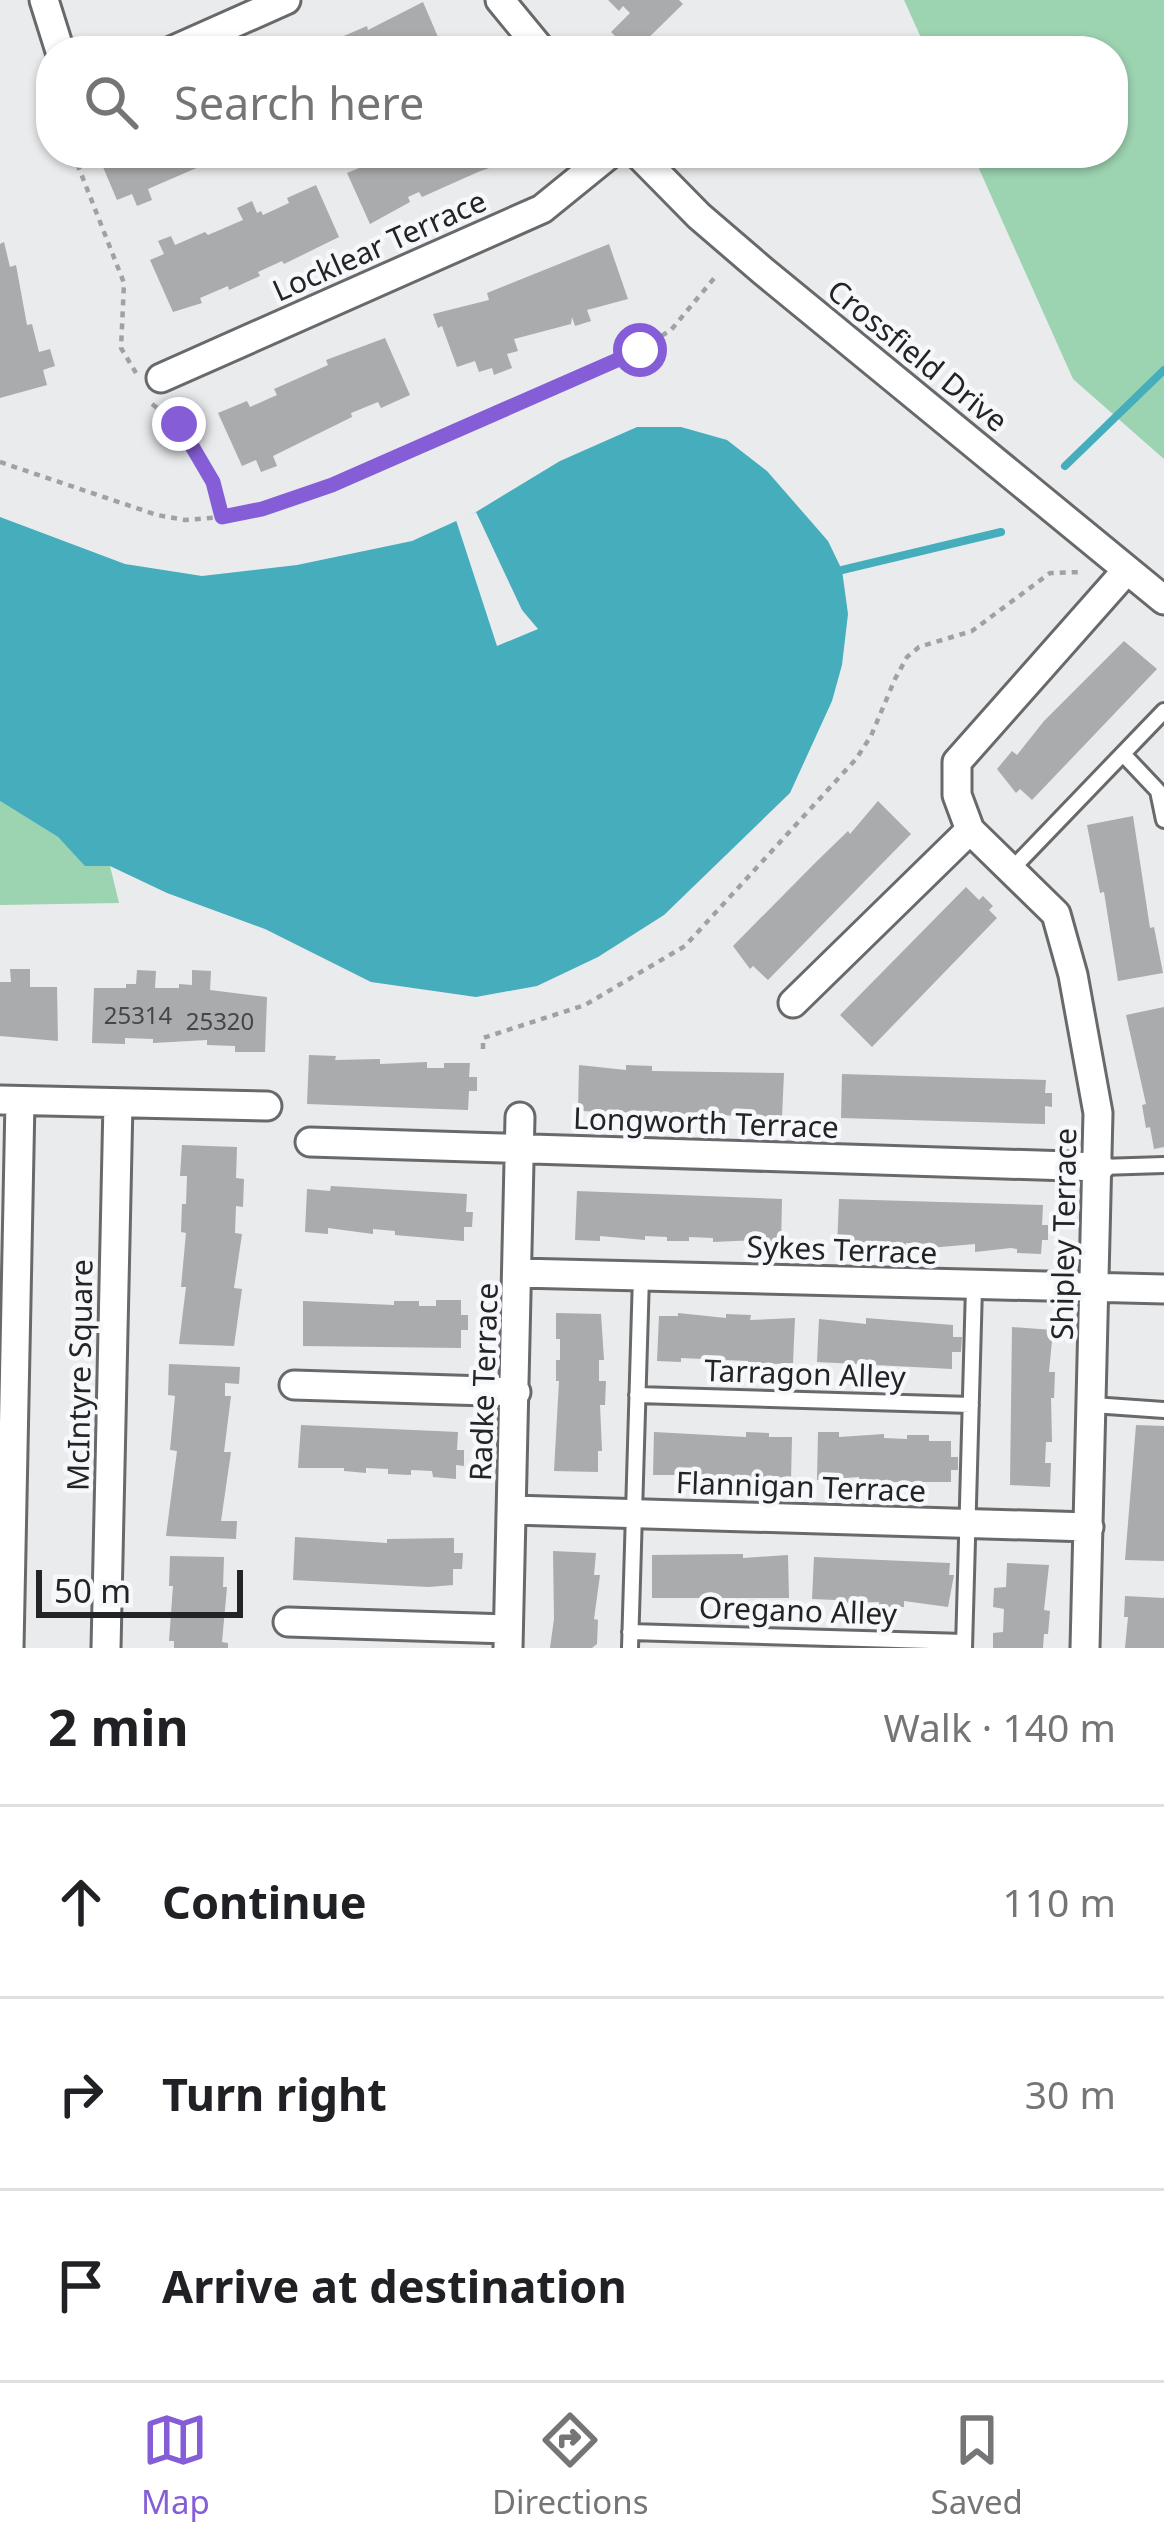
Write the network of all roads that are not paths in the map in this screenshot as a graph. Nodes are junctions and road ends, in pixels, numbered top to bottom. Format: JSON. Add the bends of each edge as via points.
{"nodes":[{"id":1,"x":44,"y":0,"type":"edge"},
{"id":2,"x":286,"y":0,"type":"edge"},
{"id":3,"x":500,"y":0,"type":"edge"},
{"id":4,"x":56,"y":36,"type":"edge"},
{"id":5,"x":205,"y":36,"type":"edge"},
{"id":6,"x":530,"y":36,"type":"edge"},
{"id":7,"x":593,"y":168,"type":"edge"},
{"id":8,"x":653,"y":168,"type":"edge"},
{"id":9,"x":151,"y":387,"type":"road end"},
{"id":10,"x":1127,"y":570,"type":"junction"},
{"id":11,"x":1164,"y":600,"type":"edge"},
{"id":12,"x":1164,"y":711,"type":"edge"},
{"id":13,"x":1124,"y":755,"type":"junction"},
{"id":14,"x":1164,"y":820,"type":"edge"},
{"id":15,"x":970,"y":830,"type":"junction"},
{"id":16,"x":1011,"y":870,"type":"junction"},
{"id":17,"x":793,"y":1003,"type":"dead end"},
{"id":18,"x":10,"y":1101,"type":"edge"},
{"id":19,"x":118,"y":1103,"type":"junction"},
{"id":20,"x":267,"y":1106,"type":"dead end"},
{"id":21,"x":520,"y":1118,"type":"dead end"},
{"id":22,"x":310,"y":1142,"type":"dead end"},
{"id":23,"x":520,"y":1149,"type":"junction"},
{"id":24,"x":1164,"y":1165,"type":"edge"},
{"id":25,"x":1100,"y":1167,"type":"junction"},
{"id":26,"x":519,"y":1273,"type":"junction"},
{"id":27,"x":640,"y":1276,"type":"junction"},
{"id":28,"x":974,"y":1286,"type":"junction"},
{"id":29,"x":1164,"y":1289,"type":"edge"},
{"id":30,"x":1096,"y":1290,"type":"junction"},
{"id":31,"x":295,"y":1385,"type":"dead end"},
{"id":32,"x":515,"y":1392,"type":"junction"},
{"id":33,"x":637,"y":1395,"type":"junction"},
{"id":34,"x":971,"y":1405,"type":"junction"},
{"id":35,"x":1093,"y":1405,"type":"junction"},
{"id":36,"x":1164,"y":1410,"type":"edge"},
{"id":37,"x":512,"y":1510,"type":"junction"},
{"id":38,"x":634,"y":1514,"type":"junction"},
{"id":39,"x":967,"y":1523,"type":"junction"},
{"id":40,"x":1089,"y":1527,"type":"junction"},
{"id":41,"x":288,"y":1622,"type":"dead end"},
{"id":42,"x":508,"y":1638,"type":"edge"},
{"id":43,"x":630,"y":1640,"type":"edge"},
{"id":44,"x":964,"y":1645,"type":"edge"},
{"id":45,"x":9,"y":1648,"type":"edge"},
{"id":46,"x":106,"y":1648,"type":"edge"},
{"id":47,"x":1085,"y":1648,"type":"edge"}],
"edges":[{"from":1,"to":4,"type":"street"},
{"from":2,"to":5,"type":"street"},
{"from":3,"to":6,"type":"street"},
{"from":7,"to":9,"type":"street","name":"Locklear Terrace","via":[[542,209]]},
{"from":8,"to":10,"type":"street","name":"Crossfield Drive","via":[[763,271]]},
{"from":10,"to":11,"type":"street","name":"Crossfield Drive"},
{"from":10,"to":15,"type":"street","via":[[957,762],[957,795]]},
{"from":12,"to":13,"type":"lane"},
{"from":13,"to":14,"type":"lane","via":[[1158,791]]},
{"from":13,"to":16,"type":"lane"},
{"from":15,"to":16,"type":"street","name":"Shipley Terrace"},
{"from":15,"to":17,"type":"street"},
{"from":16,"to":25,"type":"street","name":"Shipley Terrace","via":[[1056,914],[1098,1113]]},
{"from":18,"to":19,"type":"street"},
{"from":18,"to":45,"type":"street"},
{"from":19,"to":20,"type":"street"},
{"from":19,"to":46,"type":"street","name":"McIntyre Square"},
{"from":21,"to":23,"type":"street","name":"Radke Terrace"},
{"from":22,"to":23,"type":"street","name":"Longworth Terrace"},
{"from":23,"to":25,"type":"street","name":"Longworth Terrace"},
{"from":23,"to":26,"type":"street","name":"Radke Terrace"},
{"from":24,"to":25,"type":"lane"},
{"from":25,"to":30,"type":"street","name":"Shipley Terrace"},
{"from":26,"to":27,"type":"street","name":"Sykes Terrace"},
{"from":26,"to":32,"type":"street","name":"Radke Terrace"},
{"from":27,"to":28,"type":"street","name":"Sykes Terrace"},
{"from":27,"to":33,"type":"lane"},
{"from":28,"to":30,"type":"street","name":"Sykes Terrace"},
{"from":28,"to":34,"type":"lane"},
{"from":29,"to":30,"type":"street","name":"Sykes Terrace"},
{"from":30,"to":35,"type":"street","name":"Shipley Terrace"},
{"from":31,"to":32,"type":"street"},
{"from":32,"to":37,"type":"street","name":"Radke Terrace"},
{"from":33,"to":34,"type":"lane","name":"Tarragon Alley"},
{"from":33,"to":38,"type":"lane"},
{"from":34,"to":39,"type":"lane"},
{"from":35,"to":36,"type":"lane"},
{"from":35,"to":40,"type":"street","name":"Shipley Terrace"},
{"from":37,"to":38,"type":"street","name":"Flannigan Terrace"},
{"from":37,"to":42,"type":"street","name":"Radke Terrace"},
{"from":38,"to":39,"type":"street","name":"Flannigan Terrace"},
{"from":38,"to":43,"type":"lane","name":"Oregano Alley"},
{"from":39,"to":40,"type":"street","name":"Flannigan Terrace"},
{"from":39,"to":44,"type":"lane","name":"Oregano Alley"},
{"from":40,"to":47,"type":"street","name":"Shipley Terrace"},
{"from":41,"to":42,"type":"street"},
{"from":43,"to":44,"type":"lane","name":"Oregano Alley"}]}
